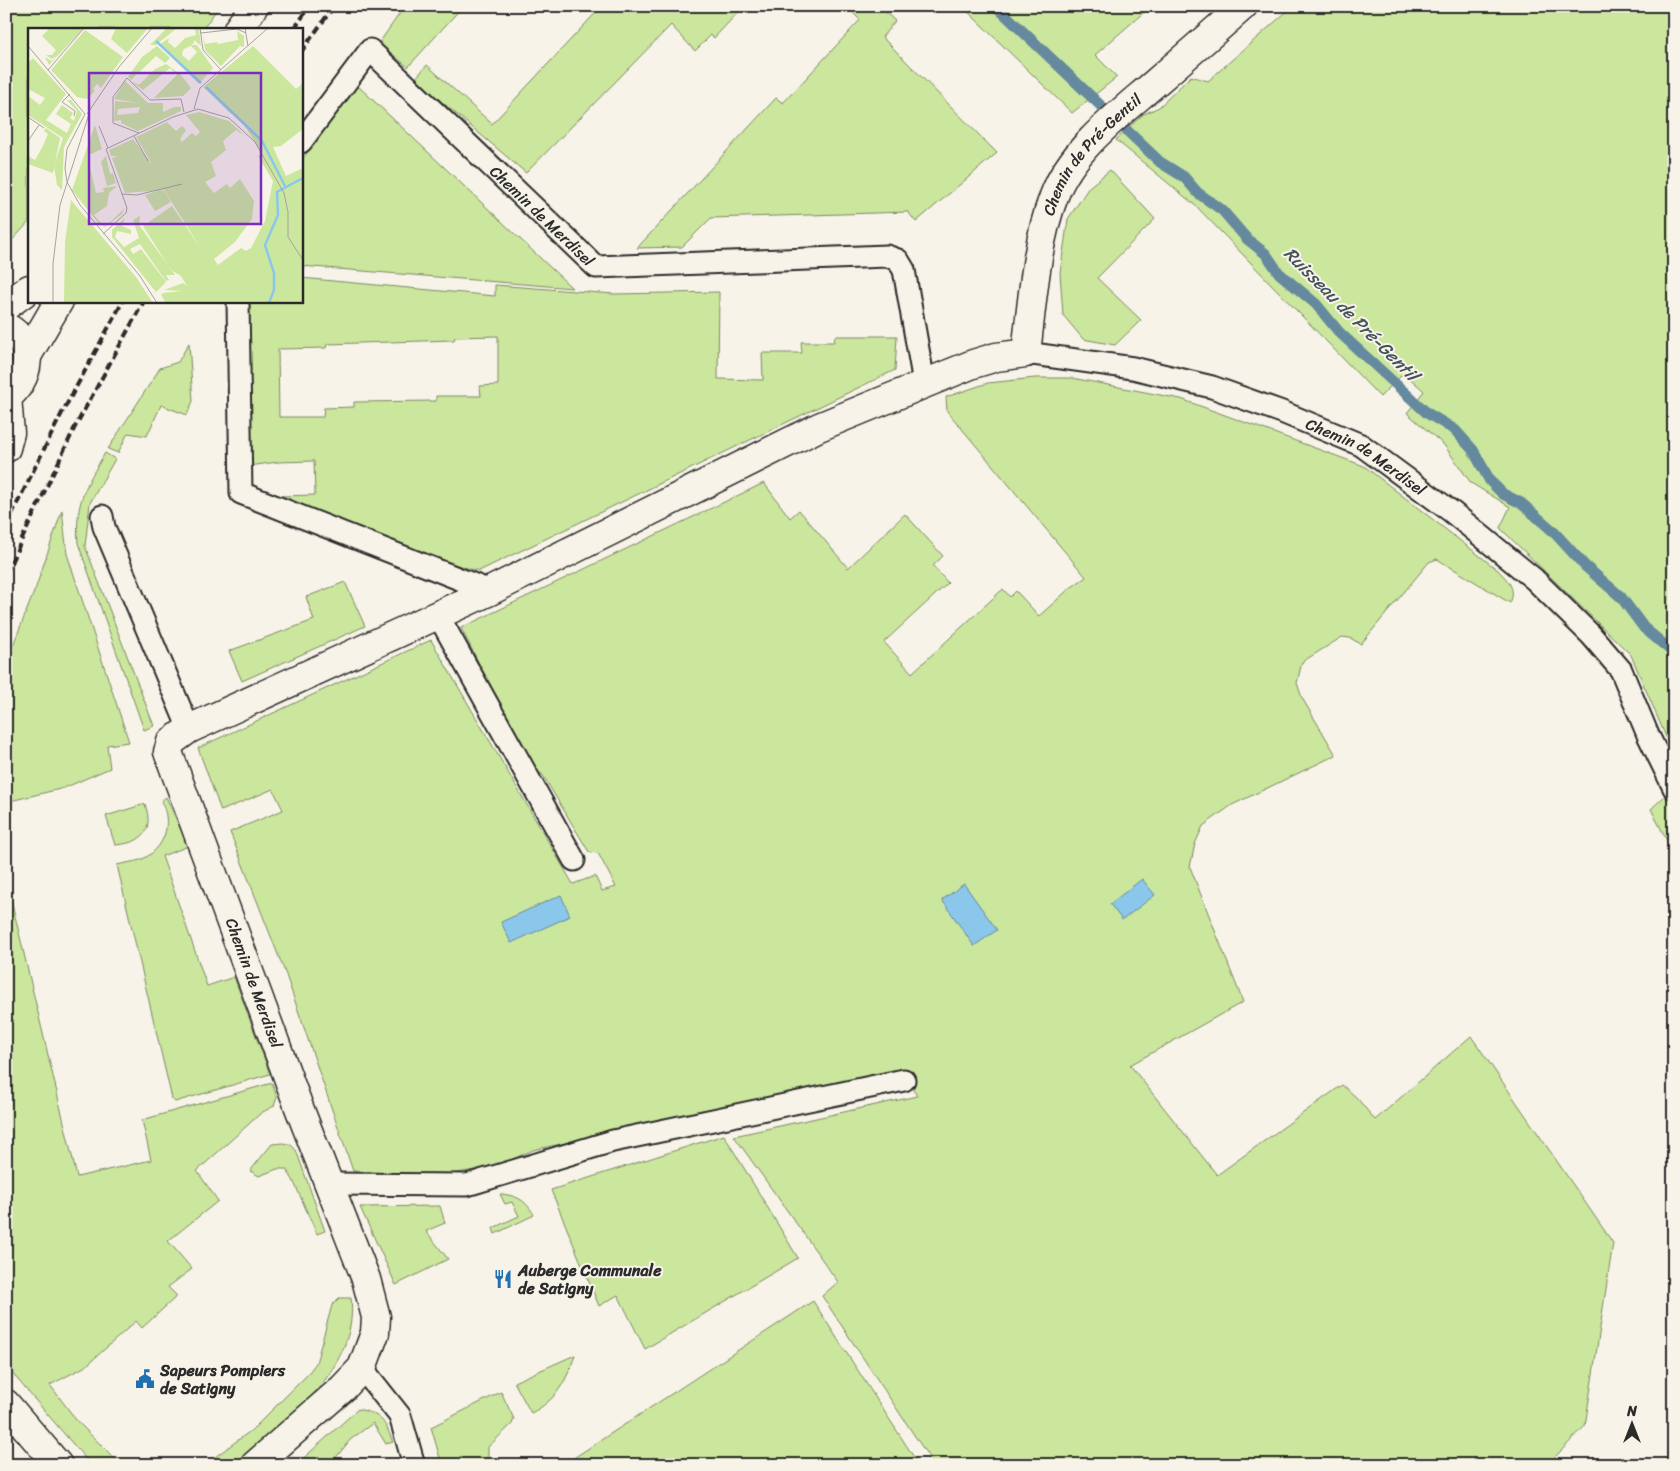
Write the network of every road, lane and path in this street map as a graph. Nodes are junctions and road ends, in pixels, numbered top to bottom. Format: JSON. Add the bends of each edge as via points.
{"nodes":[{"id":1,"x":254,"y":6,"type":"edge"},
{"id":2,"x":1243,"y":6,"type":"edge"},
{"id":3,"x":239,"y":28,"type":"edge"},
{"id":4,"x":302,"y":141,"type":"edge"},
{"id":5,"x":28,"y":289,"type":"edge"},
{"id":6,"x":58,"y":302,"type":"edge"},
{"id":7,"x":238,"y":302,"type":"edge"},
{"id":8,"x":6,"y":306,"type":"edge"},
{"id":9,"x":6,"y":327,"type":"edge"},
{"id":10,"x":1026,"y":353,"type":"junction"},
{"id":11,"x":27,"y":356,"type":"junction"},
{"id":12,"x":924,"y":383,"type":"junction"},
{"id":13,"x":7,"y":398,"type":"edge"},
{"id":14,"x":6,"y":448,"type":"edge"},
{"id":15,"x":102,"y":516,"type":"dead end"},
{"id":16,"x":490,"y":591,"type":"junction"},
{"id":17,"x":438,"y":614,"type":"junction"},
{"id":18,"x":189,"y":729,"type":"junction"},
{"id":19,"x":1674,"y":788,"type":"edge"},
{"id":20,"x":574,"y":860,"type":"dead end"},
{"id":21,"x":904,"y":1080,"type":"dead end"},
{"id":22,"x":328,"y":1184,"type":"junction"},
{"id":23,"x":362,"y":1368,"type":"junction"},
{"id":24,"x":6,"y":1404,"type":"edge"},
{"id":25,"x":58,"y":1465,"type":"edge"},
{"id":26,"x":255,"y":1465,"type":"edge"},
{"id":27,"x":414,"y":1465,"type":"edge"}],
"edges":[{"from":1,"to":3,"type":"street"},
{"from":2,"to":10,"type":"street","name":"Chemin de Pré-Gentil","via":[[1125,108],[1083,148],[1067,169],[1054,195],[1046,222]]},
{"from":4,"to":12,"type":"lane","name":"Chemin de Merdisel","via":[[370,50],[596,267],[887,256],[898,260],[904,270]]},
{"from":5,"to":8,"type":"street"},
{"from":6,"to":11,"type":"street"},
{"from":7,"to":16,"type":"lane","via":[[241,493]]},
{"from":9,"to":11,"type":"street","via":[[21,341]]},
{"from":10,"to":12,"type":"street","name":"Chemin de Merdisel","via":[[981,361]]},
{"from":10,"to":19,"type":"lane","name":"Chemin de Merdisel","via":[[1133,368],[1212,387],[1361,445],[1460,518],[1534,580],[1591,635],[1621,670]]},
{"from":11,"to":13,"type":"street","via":[[26,372],[20,386]]},
{"from":12,"to":16,"type":"street","name":"Chemin de Merdisel","via":[[819,427]]},
{"from":13,"to":14,"type":"street","via":[[10,432]]},
{"from":15,"to":18,"type":"lane"},
{"from":16,"to":17,"type":"street","name":"Chemin de Merdisel"},
{"from":17,"to":18,"type":"street","name":"Chemin de Merdisel"},
{"from":17,"to":20,"type":"lane"},
{"from":18,"to":22,"type":"street","name":"Chemin de Merdisel","via":[[171,742],[168,752]]},
{"from":21,"to":22,"type":"lane","via":[[613,1141],[467,1185]]},
{"from":22,"to":23,"type":"street","name":"Chemin de Merdisel","via":[[366,1279],[376,1317],[375,1334]]},
{"from":23,"to":26,"type":"street","name":"Chemin de Merdisel"},
{"from":23,"to":27,"type":"lane","via":[[400,1416]]},
{"from":24,"to":25,"type":"street"}]}
